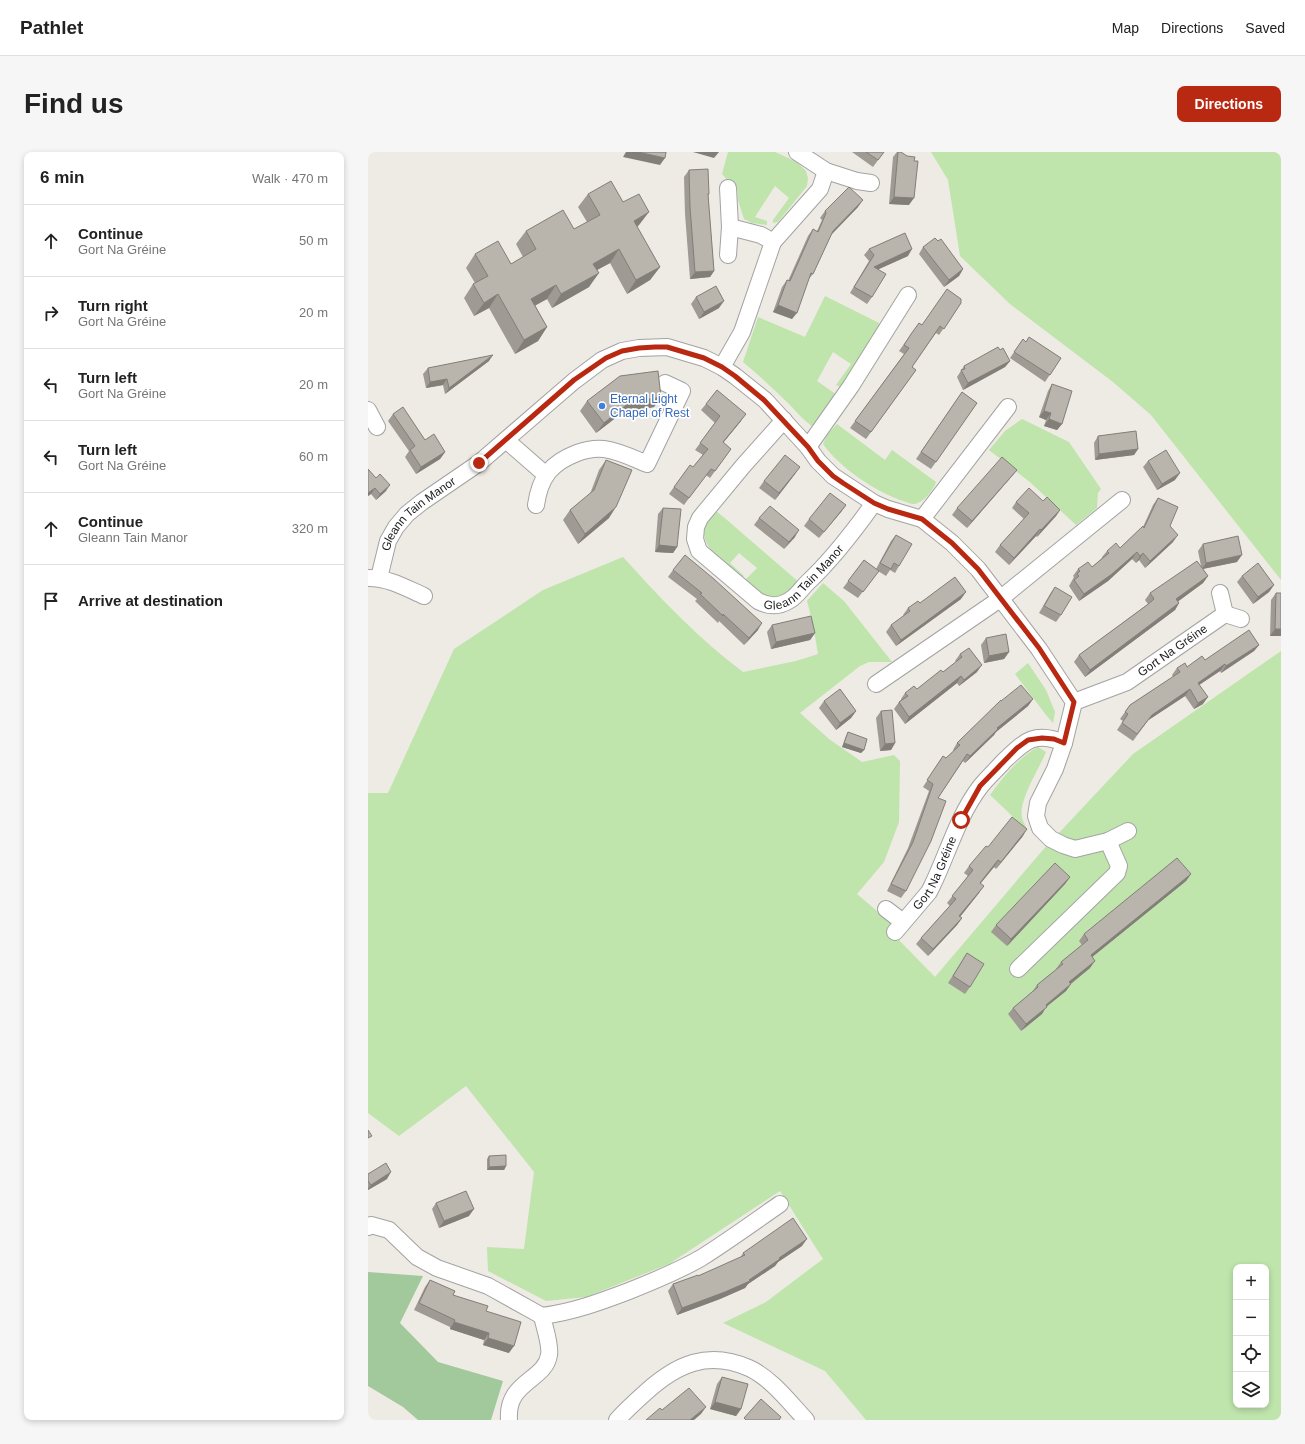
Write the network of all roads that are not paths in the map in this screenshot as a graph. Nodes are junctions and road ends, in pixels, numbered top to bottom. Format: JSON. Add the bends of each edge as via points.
{"nodes":[{"id":1,"x":797,"y":152,"type":"edge"},
{"id":2,"x":826,"y":171,"type":"junction"},
{"id":3,"x":871,"y":183,"type":"dead end"},
{"id":4,"x":728,"y":188,"type":"dead end"},
{"id":5,"x":730,"y":227,"type":"junction"},
{"id":6,"x":773,"y":242,"type":"junction"},
{"id":7,"x":728,"y":255,"type":"dead end"},
{"id":8,"x":908,"y":295,"type":"dead end"},
{"id":9,"x":722,"y":367,"type":"junction"},
{"id":10,"x":665,"y":383,"type":"dead end"},
{"id":11,"x":1008,"y":407,"type":"dead end"},
{"id":12,"x":368,"y":410,"type":"edge"},
{"id":13,"x":784,"y":420,"type":"junction"},
{"id":14,"x":377,"y":427,"type":"dead end"},
{"id":15,"x":506,"y":440,"type":"junction"},
{"id":16,"x":808,"y":447,"type":"junction"},
{"id":17,"x":546,"y":475,"type":"junction"},
{"id":18,"x":1122,"y":500,"type":"dead end"},
{"id":19,"x":874,"y":503,"type":"junction"},
{"id":20,"x":536,"y":504,"type":"dead end"},
{"id":21,"x":922,"y":519,"type":"junction"},
{"id":22,"x":373,"y":578,"type":"edge"},
{"id":23,"x":1220,"y":593,"type":"dead end"},
{"id":24,"x":424,"y":596,"type":"dead end"},
{"id":25,"x":1000,"y":599,"type":"junction"},
{"id":26,"x":1225,"y":614,"type":"junction"},
{"id":27,"x":1241,"y":619,"type":"dead end"},
{"id":28,"x":876,"y":684,"type":"dead end"},
{"id":29,"x":1074,"y":702,"type":"junction"},
{"id":30,"x":1064,"y":743,"type":"junction"},
{"id":31,"x":1128,"y":831,"type":"dead end"},
{"id":32,"x":1108,"y":841,"type":"junction"},
{"id":33,"x":886,"y":910,"type":"dead end"},
{"id":34,"x":1018,"y":969,"type":"dead end"},
{"id":35,"x":780,"y":1204,"type":"dead end"},
{"id":36,"x":368,"y":1227,"type":"edge"},
{"id":37,"x":542,"y":1316,"type":"junction"},
{"id":38,"x":509,"y":1420,"type":"edge"},
{"id":39,"x":617,"y":1420,"type":"edge"},
{"id":40,"x":806,"y":1420,"type":"edge"}],
"edges":[{"from":1,"to":2,"type":"street"},
{"from":2,"to":3,"type":"street"},
{"from":2,"to":6,"type":"street","via":[[820,189]]},
{"from":4,"to":5,"type":"street"},
{"from":5,"to":6,"type":"street","via":[[761,235]]},
{"from":5,"to":7,"type":"street"},
{"from":6,"to":9,"type":"street","via":[[742,332]]},
{"from":8,"to":16,"type":"street","via":[[851,386]]},
{"from":9,"to":13,"type":"street","name":"Gleann Tain Manor","via":[[746,384]]},
{"from":9,"to":15,"type":"street","name":"Gleann Tain Manor","via":[[698,356],[667,347],[622,351],[602,360],[574,380]]},
{"from":10,"to":17,"type":"street","via":[[682,391],[647,464],[602,449],[584,451],[564,458],[551,467]]},
{"from":11,"to":21,"type":"street"},
{"from":12,"to":14,"type":"street"},
{"from":13,"to":16,"type":"street","name":"Gleann Tain Manor"},
{"from":13,"to":19,"type":"street","name":"Gleann Tain Manor","via":[[700,518],[695,539],[699,551],[708,560],[758,602],[767,606],[780,604],[796,595],[822,569]]},
{"from":15,"to":17,"type":"street"},
{"from":15,"to":22,"type":"street","name":"Gleann Tain Manor","via":[[479,463],[407,514],[388,541]]},
{"from":16,"to":19,"type":"street","name":"Gleann Tain Manor","via":[[833,476]]},
{"from":17,"to":20,"type":"street","via":[[538,491]]},
{"from":18,"to":25,"type":"street"},
{"from":19,"to":21,"type":"street","name":"Gleann Tain Manor"},
{"from":21,"to":25,"type":"street","name":"Gleann Tain Manor","via":[[952,543],[978,569]]},
{"from":22,"to":24,"type":"street","via":[[400,585]]},
{"from":23,"to":26,"type":"street"},
{"from":25,"to":28,"type":"street"},
{"from":25,"to":29,"type":"street","via":[[1039,648]]},
{"from":26,"to":27,"type":"street"},
{"from":26,"to":29,"type":"street","name":"Gort Na Gréine","via":[[1127,682]]},
{"from":29,"to":30,"type":"street"},
{"from":30,"to":32,"type":"street","via":[[1038,803],[1036,816],[1040,828],[1051,839],[1075,849]]},
{"from":30,"to":33,"type":"street","name":"Gort Na Gréine","via":[[1042,738],[1028,740],[1017,748],[980,786],[961,820],[929,892],[899,927]]},
{"from":31,"to":32,"type":"street"},
{"from":32,"to":34,"type":"street","via":[[1119,866],[1117,873]]},
{"from":35,"to":37,"type":"street","via":[[724,1243],[678,1270],[577,1310]]},
{"from":36,"to":37,"type":"street","via":[[371,1225],[390,1230],[417,1257],[437,1268],[488,1286]]},
{"from":37,"to":38,"type":"street","via":[[550,1353],[547,1363],[516,1393],[511,1404]]},
{"from":39,"to":40,"type":"street","via":[[659,1380],[679,1367],[701,1360],[721,1360],[750,1369],[764,1378]]}]}
